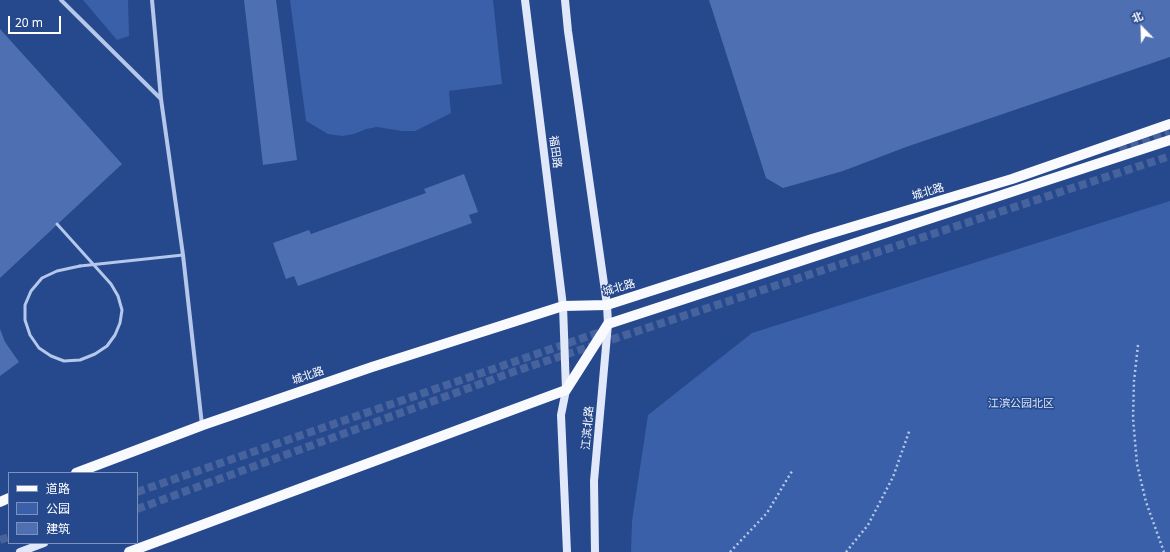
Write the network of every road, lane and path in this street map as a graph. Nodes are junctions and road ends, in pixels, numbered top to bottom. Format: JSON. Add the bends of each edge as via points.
{"nodes":[{"id":1,"x":61,"y":0,"type":"edge"},
{"id":2,"x":152,"y":0,"type":"edge"},
{"id":3,"x":524,"y":0,"type":"edge"},
{"id":4,"x":565,"y":0,"type":"edge"},
{"id":5,"x":161,"y":99,"type":"junction"},
{"id":6,"x":1170,"y":124,"type":"edge"},
{"id":7,"x":1170,"y":140,"type":"edge"},
{"id":8,"x":57,"y":224,"type":"dead end"},
{"id":9,"x":183,"y":255,"type":"junction"},
{"id":10,"x":607,"y":305,"type":"junction"},
{"id":11,"x":563,"y":306,"type":"junction"},
{"id":12,"x":608,"y":324,"type":"junction"},
{"id":13,"x":1138,"y":345,"type":"dead end"},
{"id":14,"x":566,"y":390,"type":"junction"},
{"id":15,"x":202,"y":425,"type":"junction"},
{"id":16,"x":910,"y":428,"type":"dead end"},
{"id":17,"x":792,"y":471,"type":"dead end"},
{"id":18,"x":79,"y":472,"type":"edge"},
{"id":19,"x":41,"y":544,"type":"edge"},
{"id":20,"x":20,"y":552,"type":"edge"},
{"id":21,"x":129,"y":552,"type":"edge"},
{"id":22,"x":567,"y":552,"type":"edge"},
{"id":23,"x":595,"y":552,"type":"edge"},
{"id":24,"x":730,"y":552,"type":"edge"},
{"id":25,"x":846,"y":552,"type":"edge"},
{"id":26,"x":1164,"y":552,"type":"edge"}],
"edges":[{"from":1,"to":5,"type":"street"},
{"from":2,"to":5,"type":"street"},
{"from":3,"to":11,"type":"main road","name":"福田路"},
{"from":4,"to":10,"type":"main road"},
{"from":5,"to":9,"type":"street"},
{"from":6,"to":10,"type":"main road","name":"城北路","via":[[1012,179],[812,239]]},
{"from":7,"to":12,"type":"main road"},
{"from":8,"to":9,"type":"lane","bridge":true,"via":[[111,284],[122,310],[120,323],[107,346],[80,360],[64,361],[39,348],[30,335],[25,320],[25,305],[31,291],[42,278],[57,271],[80,266]]},
{"from":9,"to":15,"type":"street"},
{"from":10,"to":11,"type":"main road","name":"城北路"},
{"from":10,"to":12,"type":"main road","name":"江滨北路"},
{"from":11,"to":14,"type":"main road"},
{"from":11,"to":15,"type":"main road","name":"城北路"},
{"from":12,"to":14,"type":"main road"},
{"from":12,"to":23,"type":"main road","name":"江滨北路","via":[[594,481]]},
{"from":13,"to":26,"type":"path","via":[[1133,418],[1137,464],[1146,502]]},
{"from":14,"to":21,"type":"main road"},
{"from":14,"to":22,"type":"main road","via":[[561,415]]},
{"from":15,"to":18,"type":"main road","name":"城北路"},
{"from":16,"to":25,"type":"path","via":[[893,477],[868,525]]},
{"from":17,"to":24,"type":"path","via":[[767,513]]},
{"from":19,"to":20,"type":"main road"}]}
